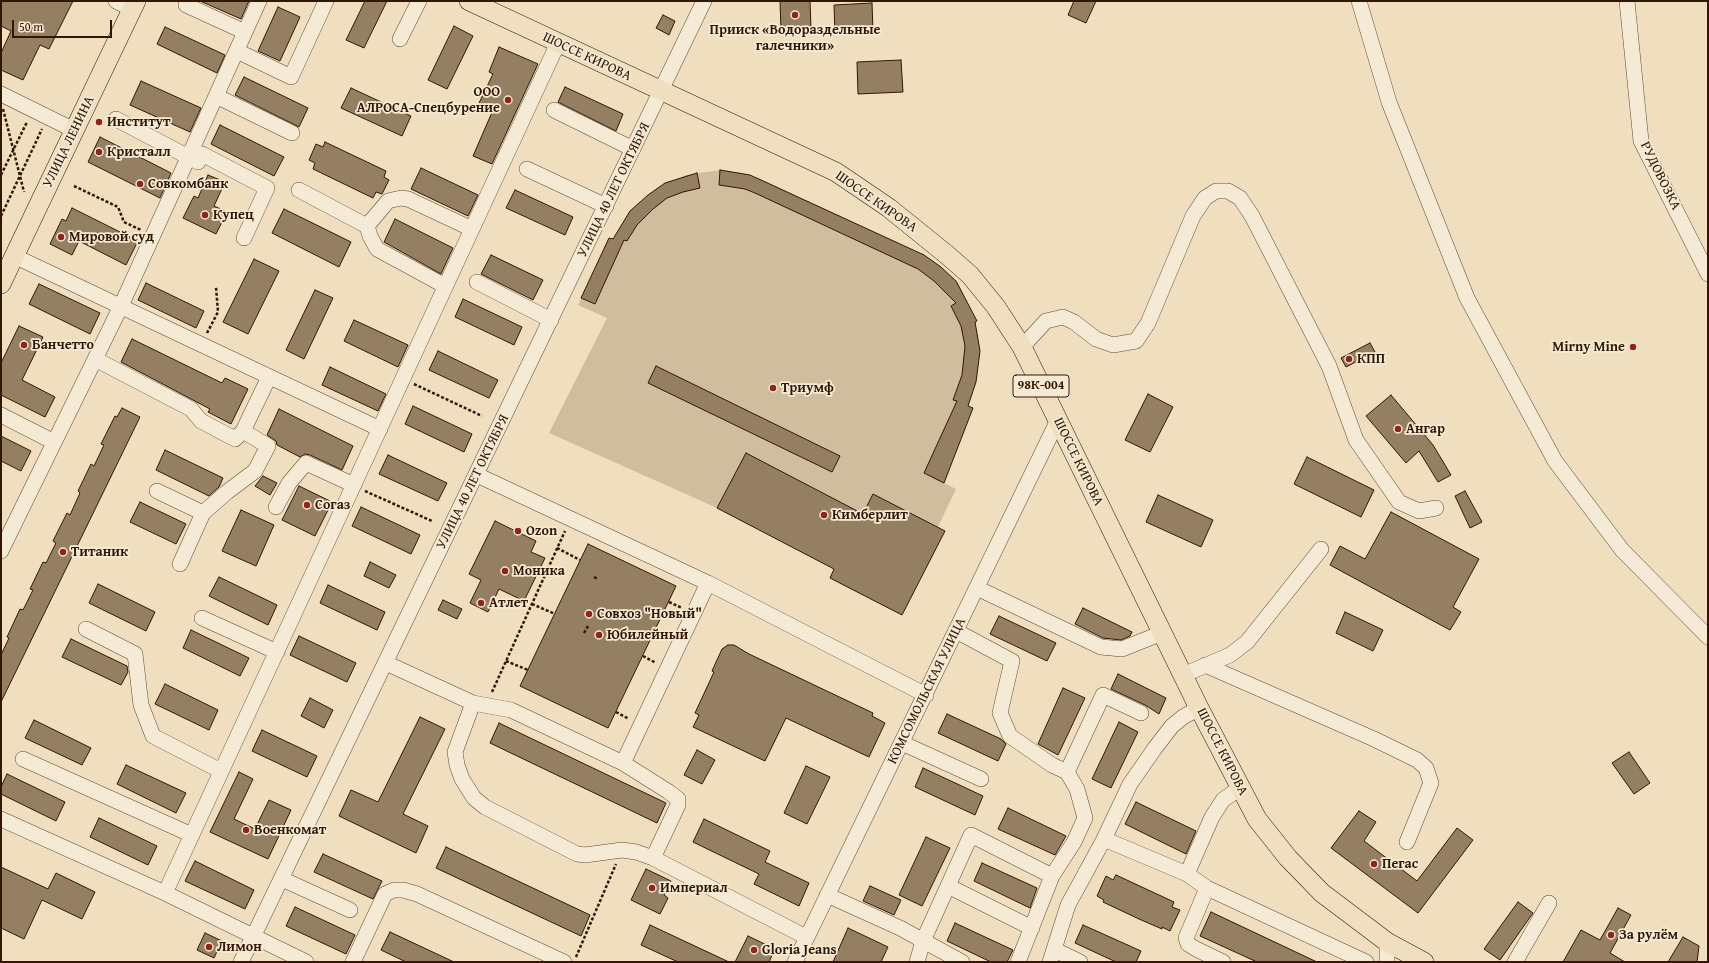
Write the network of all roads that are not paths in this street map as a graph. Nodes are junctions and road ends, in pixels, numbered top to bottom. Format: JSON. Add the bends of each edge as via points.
{"nodes":[{"id":1,"x":116,"y":1,"type":"edge"},
{"id":2,"x":259,"y":1,"type":"edge"},
{"id":3,"x":326,"y":1,"type":"edge"},
{"id":4,"x":419,"y":1,"type":"edge"},
{"id":5,"x":469,"y":1,"type":"edge"},
{"id":6,"x":704,"y":1,"type":"edge"},
{"id":7,"x":1359,"y":1,"type":"edge"},
{"id":8,"x":1627,"y":1,"type":"edge"},
{"id":9,"x":134,"y":5,"type":"edge"},
{"id":10,"x":186,"y":5,"type":"dead end"},
{"id":11,"x":245,"y":32,"type":"junction"},
{"id":12,"x":400,"y":39,"type":"dead end"},
{"id":13,"x":558,"y":43,"type":"junction"},
{"id":14,"x":236,"y":51,"type":"junction"},
{"id":15,"x":661,"y":92,"type":"junction"},
{"id":16,"x":1,"y":94,"type":"edge"},
{"id":17,"x":216,"y":96,"type":"junction"},
{"id":18,"x":554,"y":110,"type":"dead end"},
{"id":19,"x":116,"y":119,"type":"dead end"},
{"id":20,"x":74,"y":130,"type":"junction"},
{"id":21,"x":292,"y":133,"type":"dead end"},
{"id":22,"x":633,"y":149,"type":"junction"},
{"id":23,"x":189,"y":157,"type":"junction"},
{"id":24,"x":527,"y":169,"type":"dead end"},
{"id":25,"x":298,"y":190,"type":"dead end"},
{"id":26,"x":606,"y":206,"type":"junction"},
{"id":27,"x":367,"y":226,"type":"junction"},
{"id":28,"x":472,"y":229,"type":"junction"},
{"id":29,"x":244,"y":238,"type":"dead end"},
{"id":30,"x":14,"y":256,"type":"junction"},
{"id":31,"x":1708,"y":274,"type":"edge"},
{"id":32,"x":477,"y":282,"type":"dead end"},
{"id":33,"x":1,"y":284,"type":"edge"},
{"id":34,"x":445,"y":286,"type":"junction"},
{"id":35,"x":121,"y":306,"type":"junction"},
{"id":36,"x":551,"y":320,"type":"junction"},
{"id":37,"x":1022,"y":347,"type":"junction"},
{"id":38,"x":95,"y":359,"type":"junction"},
{"id":39,"x":269,"y":376,"type":"junction"},
{"id":40,"x":1,"y":415,"type":"edge"},
{"id":41,"x":1058,"y":420,"type":"junction"},
{"id":42,"x":380,"y":429,"type":"junction"},
{"id":43,"x":243,"y":431,"type":"junction"},
{"id":44,"x":54,"y":442,"type":"junction"},
{"id":45,"x":476,"y":475,"type":"junction"},
{"id":46,"x":354,"y":485,"type":"junction"},
{"id":47,"x":157,"y":491,"type":"dead end"},
{"id":48,"x":276,"y":507,"type":"dead end"},
{"id":49,"x":1436,"y":508,"type":"dead end"},
{"id":50,"x":203,"y":513,"type":"junction"},
{"id":51,"x":1320,"y":548,"type":"dead end"},
{"id":52,"x":1,"y":551,"type":"edge"},
{"id":53,"x":180,"y":564,"type":"dead end"},
{"id":54,"x":708,"y":583,"type":"junction"},
{"id":55,"x":977,"y":588,"type":"junction"},
{"id":56,"x":202,"y":618,"type":"dead end"},
{"id":57,"x":86,"y":629,"type":"dead end"},
{"id":58,"x":956,"y":631,"type":"junction"},
{"id":59,"x":1162,"y":633,"type":"junction"},
{"id":60,"x":1708,"y":637,"type":"edge"},
{"id":61,"x":277,"y":652,"type":"junction"},
{"id":62,"x":386,"y":663,"type":"junction"},
{"id":63,"x":1206,"y":665,"type":"junction"},
{"id":64,"x":1183,"y":675,"type":"junction"},
{"id":65,"x":926,"y":695,"type":"junction"},
{"id":66,"x":479,"y":704,"type":"junction"},
{"id":67,"x":1199,"y":708,"type":"junction"},
{"id":68,"x":1142,"y":714,"type":"dead end"},
{"id":69,"x":902,"y":743,"type":"junction"},
{"id":70,"x":23,"y":759,"type":"dead end"},
{"id":71,"x":623,"y":763,"type":"junction"},
{"id":72,"x":221,"y":771,"type":"junction"},
{"id":73,"x":1067,"y":772,"type":"junction"},
{"id":74,"x":981,"y":779,"type":"dead end"},
{"id":75,"x":1240,"y":788,"type":"junction"},
{"id":76,"x":1,"y":819,"type":"edge"},
{"id":77,"x":192,"y":836,"type":"junction"},
{"id":78,"x":1104,"y":840,"type":"junction"},
{"id":79,"x":1407,"y":842,"type":"dead end"},
{"id":80,"x":653,"y":858,"type":"junction"},
{"id":81,"x":1187,"y":874,"type":"junction"},
{"id":82,"x":1052,"y":876,"type":"junction"},
{"id":83,"x":282,"y":879,"type":"junction"},
{"id":84,"x":948,"y":886,"type":"junction"},
{"id":85,"x":1207,"y":888,"type":"junction"},
{"id":86,"x":165,"y":893,"type":"junction"},
{"id":87,"x":827,"y":895,"type":"junction"},
{"id":88,"x":1549,"y":903,"type":"dead end"},
{"id":89,"x":350,"y":910,"type":"dead end"},
{"id":90,"x":1032,"y":928,"type":"junction"},
{"id":91,"x":254,"y":936,"type":"junction"},
{"id":92,"x":806,"y":937,"type":"junction"},
{"id":93,"x":923,"y":941,"type":"junction"},
{"id":94,"x":1387,"y":942,"type":"junction"},
{"id":95,"x":1052,"y":956,"type":"edge"},
{"id":96,"x":242,"y":962,"type":"edge"},
{"id":97,"x":306,"y":962,"type":"edge"},
{"id":98,"x":353,"y":962,"type":"edge"},
{"id":99,"x":564,"y":962,"type":"edge"},
{"id":100,"x":795,"y":962,"type":"edge"},
{"id":101,"x":917,"y":962,"type":"edge"},
{"id":102,"x":962,"y":962,"type":"edge"},
{"id":103,"x":1018,"y":962,"type":"edge"},
{"id":104,"x":1080,"y":962,"type":"edge"},
{"id":105,"x":1223,"y":962,"type":"edge"},
{"id":106,"x":1366,"y":962,"type":"edge"},
{"id":107,"x":1387,"y":962,"type":"edge"},
{"id":108,"x":1424,"y":962,"type":"edge"},
{"id":109,"x":1516,"y":962,"type":"edge"}],
"edges":[{"from":1,"to":9,"type":"street"},
{"from":2,"to":11,"type":"street"},
{"from":3,"to":14,"type":"street","via":[[291,77]]},
{"from":4,"to":12,"type":"street"},
{"from":5,"to":13,"type":"main road","name":"ШОССЕ КИРОВА","number":"98К-004"},
{"from":6,"to":15,"type":"street","name":"УЛИЦА 40 ЛЕТ ОКТЯБРЯ"},
{"from":7,"to":60,"type":"street","via":[[1389,102],[1467,298],[1551,454],[1622,550]]},
{"from":8,"to":31,"type":"street","name":"РУДОВОЗКА","via":[[1641,141]]},
{"from":9,"to":20,"type":"main road","name":"УЛИЦА ЛЕНИНА"},
{"from":10,"to":11,"type":"street"},
{"from":11,"to":14,"type":"street"},
{"from":13,"to":15,"type":"main road","name":"ШОССЕ КИРОВА","number":"98К-004"},
{"from":13,"to":28,"type":"street"},
{"from":14,"to":17,"type":"street"},
{"from":15,"to":22,"type":"street","name":"УЛИЦА 40 ЛЕТ ОКТЯБРЯ"},
{"from":15,"to":37,"type":"main road","name":"ШОССЕ КИРОВА","number":"98К-004","via":[[814,161],[870,194],[970,275],[993,302]]},
{"from":16,"to":20,"type":"street"},
{"from":17,"to":21,"type":"street"},
{"from":17,"to":23,"type":"street"},
{"from":18,"to":22,"type":"street"},
{"from":19,"to":23,"type":"street"},
{"from":20,"to":30,"type":"main road","name":"УЛИЦА ЛЕНИНА"},
{"from":22,"to":26,"type":"street","name":"УЛИЦА 40 ЛЕТ ОКТЯБРЯ"},
{"from":23,"to":29,"type":"street","via":[[198,162],[202,154],[267,188]]},
{"from":23,"to":35,"type":"street"},
{"from":24,"to":26,"type":"street"},
{"from":25,"to":27,"type":"street"},
{"from":26,"to":36,"type":"street","name":"УЛИЦА 40 ЛЕТ ОКТЯБРЯ"},
{"from":27,"to":28,"type":"street","via":[[388,201],[408,198]]},
{"from":27,"to":34,"type":"street","via":[[378,249]]},
{"from":28,"to":34,"type":"street"},
{"from":30,"to":33,"type":"main road","name":"УЛИЦА ЛЕНИНА"},
{"from":30,"to":35,"type":"street"},
{"from":32,"to":36,"type":"street"},
{"from":34,"to":42,"type":"street"},
{"from":35,"to":38,"type":"street"},
{"from":35,"to":39,"type":"street"},
{"from":36,"to":45,"type":"street","name":"УЛИЦА 40 ЛЕТ ОКТЯБРЯ"},
{"from":37,"to":41,"type":"main road","name":"ШОССЕ КИРОВА","number":"98К-004"},
{"from":37,"to":49,"type":"street","via":[[1046,321],[1063,317],[1096,339],[1113,345],[1136,341],[1148,323],[1193,216],[1205,198],[1216,191],[1228,191],[1240,198],[1252,216],[1329,366],[1356,440],[1399,502],[1420,511]]},
{"from":38,"to":43,"type":"street","via":[[191,408],[201,420],[235,439]]},
{"from":38,"to":44,"type":"street"},
{"from":39,"to":42,"type":"street"},
{"from":39,"to":43,"type":"street"},
{"from":40,"to":44,"type":"street"},
{"from":41,"to":55,"type":"street","name":"КОМСОМОЛЬСКАЯ УЛИЦА"},
{"from":41,"to":59,"type":"main road","name":"ШОССЕ КИРОВА","number":"98К-004"},
{"from":42,"to":46,"type":"street"},
{"from":43,"to":50,"type":"street","via":[[268,446],[255,471]]},
{"from":44,"to":52,"type":"street"},
{"from":45,"to":54,"type":"street"},
{"from":45,"to":62,"type":"street","name":"УЛИЦА 40 ЛЕТ ОКТЯБРЯ"},
{"from":46,"to":48,"type":"street","via":[[306,463],[289,483]]},
{"from":46,"to":61,"type":"street"},
{"from":47,"to":50,"type":"street"},
{"from":50,"to":53,"type":"street"},
{"from":51,"to":63,"type":"street","via":[[1247,642],[1230,655]]},
{"from":54,"to":65,"type":"street"},
{"from":54,"to":71,"type":"street"},
{"from":55,"to":58,"type":"street","name":"КОМСОМОЛЬСКАЯ УЛИЦА"},
{"from":55,"to":59,"type":"street","via":[[1101,647],[1122,649]]},
{"from":56,"to":61,"type":"street"},
{"from":57,"to":72,"type":"street","via":[[135,654],[141,705],[153,736]]},
{"from":58,"to":65,"type":"street","name":"КОМСОМОЛЬСКАЯ УЛИЦА"},
{"from":58,"to":73,"type":"street","via":[[1012,661],[1000,712],[1010,736],[1052,765]]},
{"from":59,"to":64,"type":"main road","name":"ШОССЕ КИРОВА","number":"98К-004"},
{"from":61,"to":72,"type":"street"},
{"from":62,"to":66,"type":"street"},
{"from":62,"to":83,"type":"street","name":"УЛИЦА 40 ЛЕТ ОКТЯБРЯ"},
{"from":63,"to":64,"type":"street"},
{"from":63,"to":79,"type":"street","via":[[1417,760],[1426,768],[1431,783]]},
{"from":64,"to":67,"type":"main road","name":"ШОССЕ КИРОВА","number":"98К-004"},
{"from":65,"to":69,"type":"street","name":"КОМСОМОЛЬСКАЯ УЛИЦА"},
{"from":66,"to":71,"type":"street","via":[[511,710]]},
{"from":66,"to":80,"type":"street","via":[[455,752],[462,779],[474,798],[485,807],[577,854],[622,850]]},
{"from":67,"to":75,"type":"main road","name":"ШОССЕ КИРОВА","number":"98К-004"},
{"from":67,"to":78,"type":"street","via":[[1172,726],[1155,748],[1130,784]]},
{"from":68,"to":73,"type":"street","via":[[1103,696]]},
{"from":69,"to":74,"type":"street"},
{"from":69,"to":87,"type":"street","name":"КОМСОМОЛЬСКАЯ УЛИЦА"},
{"from":70,"to":77,"type":"street"},
{"from":71,"to":80,"type":"street","via":[[678,800],[675,813]]},
{"from":72,"to":77,"type":"street"},
{"from":73,"to":82,"type":"street","via":[[1077,789],[1085,818],[1074,842]]},
{"from":75,"to":81,"type":"street","via":[[1223,800],[1212,817]]},
{"from":75,"to":94,"type":"main road","name":"ШОССЕ КИРОВА","number":"98К-004","via":[[1257,819],[1303,875],[1341,909]]},
{"from":76,"to":86,"type":"street"},
{"from":77,"to":86,"type":"street"},
{"from":78,"to":81,"type":"street"},
{"from":78,"to":95,"type":"street","via":[[1068,905]]},
{"from":80,"to":92,"type":"street"},
{"from":81,"to":85,"type":"street"},
{"from":82,"to":84,"type":"street","via":[[971,835]]},
{"from":82,"to":90,"type":"street"},
{"from":83,"to":89,"type":"street"},
{"from":83,"to":91,"type":"street","name":"УЛИЦА 40 ЛЕТ ОКТЯБРЯ"},
{"from":84,"to":90,"type":"street"},
{"from":84,"to":93,"type":"street"},
{"from":85,"to":105,"type":"street","via":[[1186,938],[1188,944],[1196,950]]},
{"from":85,"to":106,"type":"street"},
{"from":86,"to":91,"type":"street"},
{"from":87,"to":92,"type":"street","name":"КОМСОМОЛЬСКАЯ УЛИЦА"},
{"from":87,"to":93,"type":"street"},
{"from":88,"to":109,"type":"street"},
{"from":90,"to":103,"type":"street"},
{"from":91,"to":96,"type":"street","name":"УЛИЦА 40 ЛЕТ ОКТЯБРЯ"},
{"from":91,"to":97,"type":"street"},
{"from":92,"to":100,"type":"street","name":"КОМСОМОЛЬСКАЯ УЛИЦА"},
{"from":93,"to":101,"type":"street"},
{"from":93,"to":102,"type":"street"},
{"from":94,"to":107,"type":"street"},
{"from":94,"to":108,"type":"main road","name":"ШОССЕ КИРОВА","number":"98К-004"},
{"from":95,"to":104,"type":"street"},
{"from":98,"to":99,"type":"street","via":[[385,894],[394,890],[417,894]]}]}
